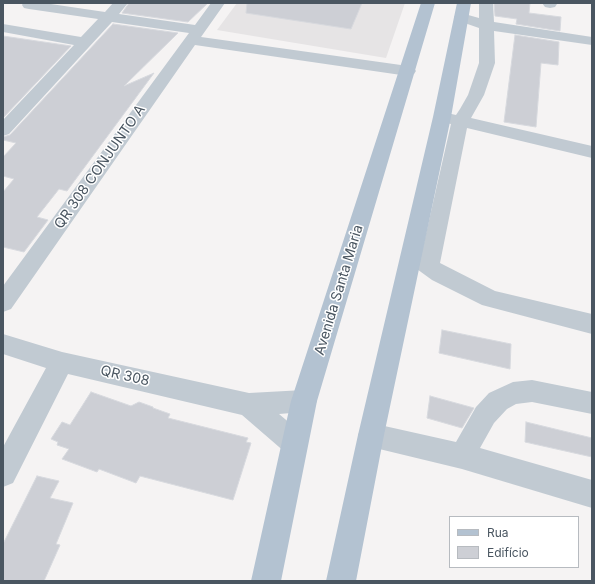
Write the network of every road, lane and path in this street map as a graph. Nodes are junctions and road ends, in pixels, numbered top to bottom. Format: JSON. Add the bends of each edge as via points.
{"nodes":[{"id":1,"x":121,"y":3,"type":"edge"},
{"id":2,"x":218,"y":3,"type":"edge"},
{"id":3,"x":428,"y":3,"type":"edge"},
{"id":4,"x":486,"y":3,"type":"edge"},
{"id":5,"x":463,"y":10,"type":"edge"},
{"id":6,"x":16,"y":16,"type":"edge"},
{"id":7,"x":108,"y":18,"type":"junction"},
{"id":8,"x":486,"y":25,"type":"junction"},
{"id":9,"x":194,"y":35,"type":"junction"},
{"id":10,"x":592,"y":41,"type":"edge"},
{"id":11,"x":84,"y":42,"type":"junction"},
{"id":12,"x":408,"y":71,"type":"junction"},
{"id":13,"x":451,"y":119,"type":"junction"},
{"id":14,"x":3,"y":130,"type":"edge"},
{"id":15,"x":592,"y":152,"type":"edge"},
{"id":16,"x":420,"y":261,"type":"junction"},
{"id":17,"x":3,"y":303,"type":"edge"},
{"id":18,"x":592,"y":324,"type":"edge"},
{"id":19,"x":3,"y":344,"type":"edge"},
{"id":20,"x":62,"y":362,"type":"junction"},
{"id":21,"x":304,"y":401,"type":"junction"},
{"id":22,"x":592,"y":403,"type":"edge"},
{"id":23,"x":249,"y":406,"type":"junction"},
{"id":24,"x":371,"y":435,"type":"junction"},
{"id":25,"x":295,"y":444,"type":"junction"},
{"id":26,"x":462,"y":456,"type":"junction"},
{"id":27,"x":3,"y":474,"type":"edge"},
{"id":28,"x":592,"y":494,"type":"edge"},
{"id":29,"x":266,"y":581,"type":"edge"},
{"id":30,"x":341,"y":581,"type":"edge"}],
"edges":[{"from":1,"to":7,"type":"street"},
{"from":2,"to":9,"type":"street","name":"QR 308 CONJUNTO A"},
{"from":3,"to":12,"type":"main road","name":"Avenida Santa Maria"},
{"from":4,"to":8,"type":"street"},
{"from":5,"to":8,"type":"street"},
{"from":5,"to":13,"type":"main road"},
{"from":6,"to":7,"type":"street"},
{"from":6,"to":11,"type":"street"},
{"from":7,"to":9,"type":"street"},
{"from":7,"to":11,"type":"street"},
{"from":8,"to":10,"type":"street"},
{"from":8,"to":13,"type":"street","via":[[487,63],[484,75],[468,111]]},
{"from":9,"to":12,"type":"street"},
{"from":9,"to":17,"type":"street","name":"QR 308 CONJUNTO A"},
{"from":11,"to":14,"type":"street"},
{"from":12,"to":21,"type":"main road","name":"Avenida Santa Maria"},
{"from":13,"to":15,"type":"street"},
{"from":13,"to":16,"type":"main road"},
{"from":16,"to":18,"type":"street","via":[[490,298]]},
{"from":16,"to":24,"type":"main road"},
{"from":19,"to":20,"type":"street","name":"QR 308"},
{"from":20,"to":23,"type":"street","name":"QR 308"},
{"from":20,"to":27,"type":"street"},
{"from":21,"to":23,"type":"street","name":"QR 308"},
{"from":21,"to":25,"type":"main road","name":"Avenida Santa Maria"},
{"from":22,"to":26,"type":"street","via":[[532,391],[513,393],[498,401],[485,415]]},
{"from":23,"to":25,"type":"street","name":"QR 308"},
{"from":24,"to":26,"type":"street"},
{"from":24,"to":30,"type":"main road"},
{"from":25,"to":29,"type":"main road","name":"Avenida Santa Maria"},
{"from":26,"to":28,"type":"street"}]}
